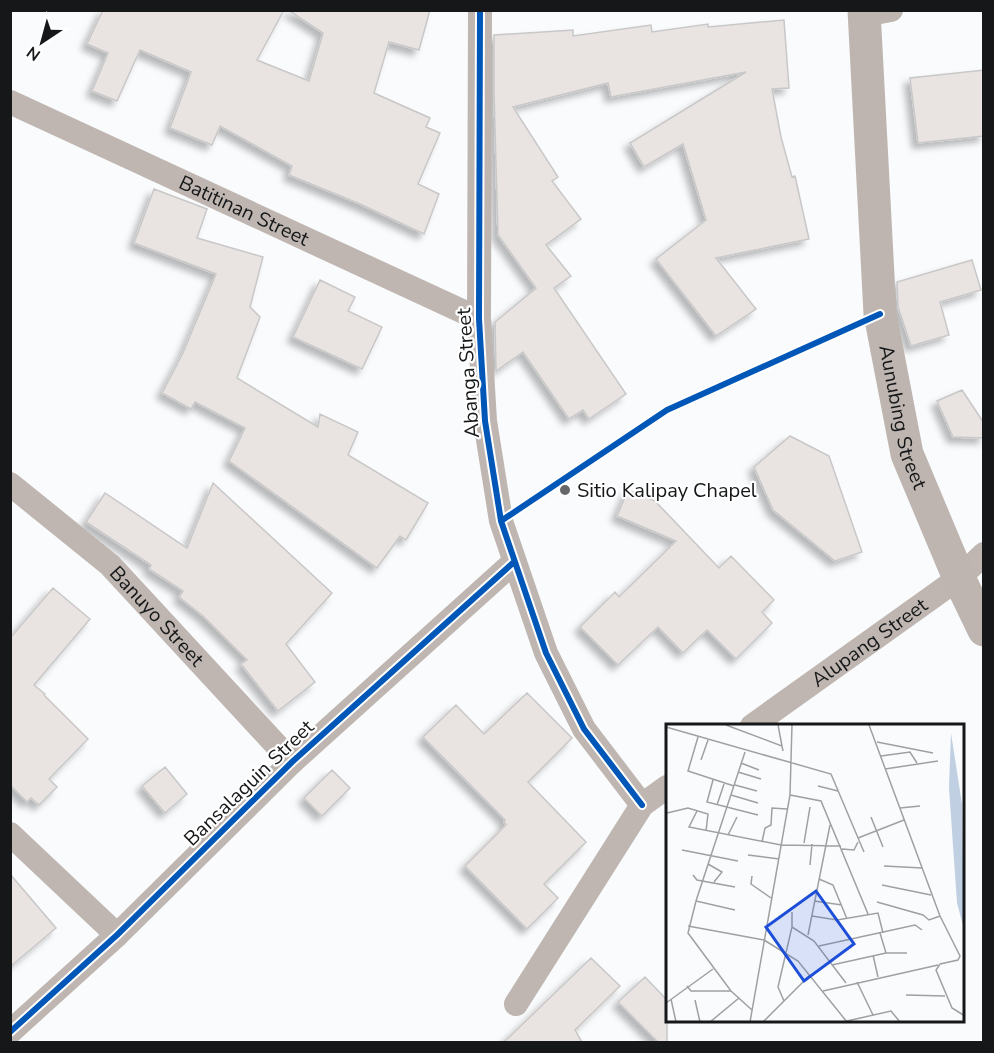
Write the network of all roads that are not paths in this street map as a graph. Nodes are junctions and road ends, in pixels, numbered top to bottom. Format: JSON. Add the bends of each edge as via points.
{"nodes":[{"id":1,"x":480,"y":10,"type":"edge"},
{"id":2,"x":873,"y":12,"type":"edge"},
{"id":3,"x":10,"y":102,"type":"edge"},
{"id":4,"x":479,"y":319,"type":"junction"},
{"id":5,"x":10,"y":484,"type":"edge"},
{"id":6,"x":984,"y":554,"type":"edge"},
{"id":7,"x":514,"y":562,"type":"junction"},
{"id":8,"x":959,"y":578,"type":"junction"},
{"id":9,"x":984,"y":630,"type":"edge"},
{"id":10,"x":755,"y":724,"type":"edge"},
{"id":11,"x":292,"y":762,"type":"junction"},
{"id":12,"x":666,"y":788,"type":"edge"},
{"id":13,"x":642,"y":805,"type":"junction"},
{"id":14,"x":10,"y":834,"type":"edge"},
{"id":15,"x":117,"y":935,"type":"junction"},
{"id":16,"x":516,"y":1004,"type":"dead end"},
{"id":17,"x":10,"y":1032,"type":"edge"}],
"edges":[{"from":1,"to":4,"type":"street","name":"Abanga Street"},
{"from":2,"to":8,"type":"main road","name":"Aunubing Street","via":[[880,314],[907,454]]},
{"from":3,"to":4,"type":"street","name":"Batitinan Street"},
{"from":4,"to":7,"type":"street","name":"Abanga Street","via":[[487,432],[501,521]]},
{"from":5,"to":11,"type":"street","name":"Banuyo Street","via":[[110,565]]},
{"from":6,"to":8,"type":"street","name":"Alupang Street"},
{"from":7,"to":11,"type":"street","name":"Bansalaguin Street"},
{"from":7,"to":13,"type":"street","name":"Abanga Street","via":[[546,653],[584,729]]},
{"from":8,"to":9,"type":"main road","name":"Aunubing Street"},
{"from":8,"to":10,"type":"street","name":"Alupang Street"},
{"from":11,"to":15,"type":"street","name":"Bansalaguin Street"},
{"from":12,"to":13,"type":"street"},
{"from":13,"to":16,"type":"street"},
{"from":14,"to":15,"type":"street"},
{"from":15,"to":17,"type":"street","name":"Bansalaguin Street"}]}
